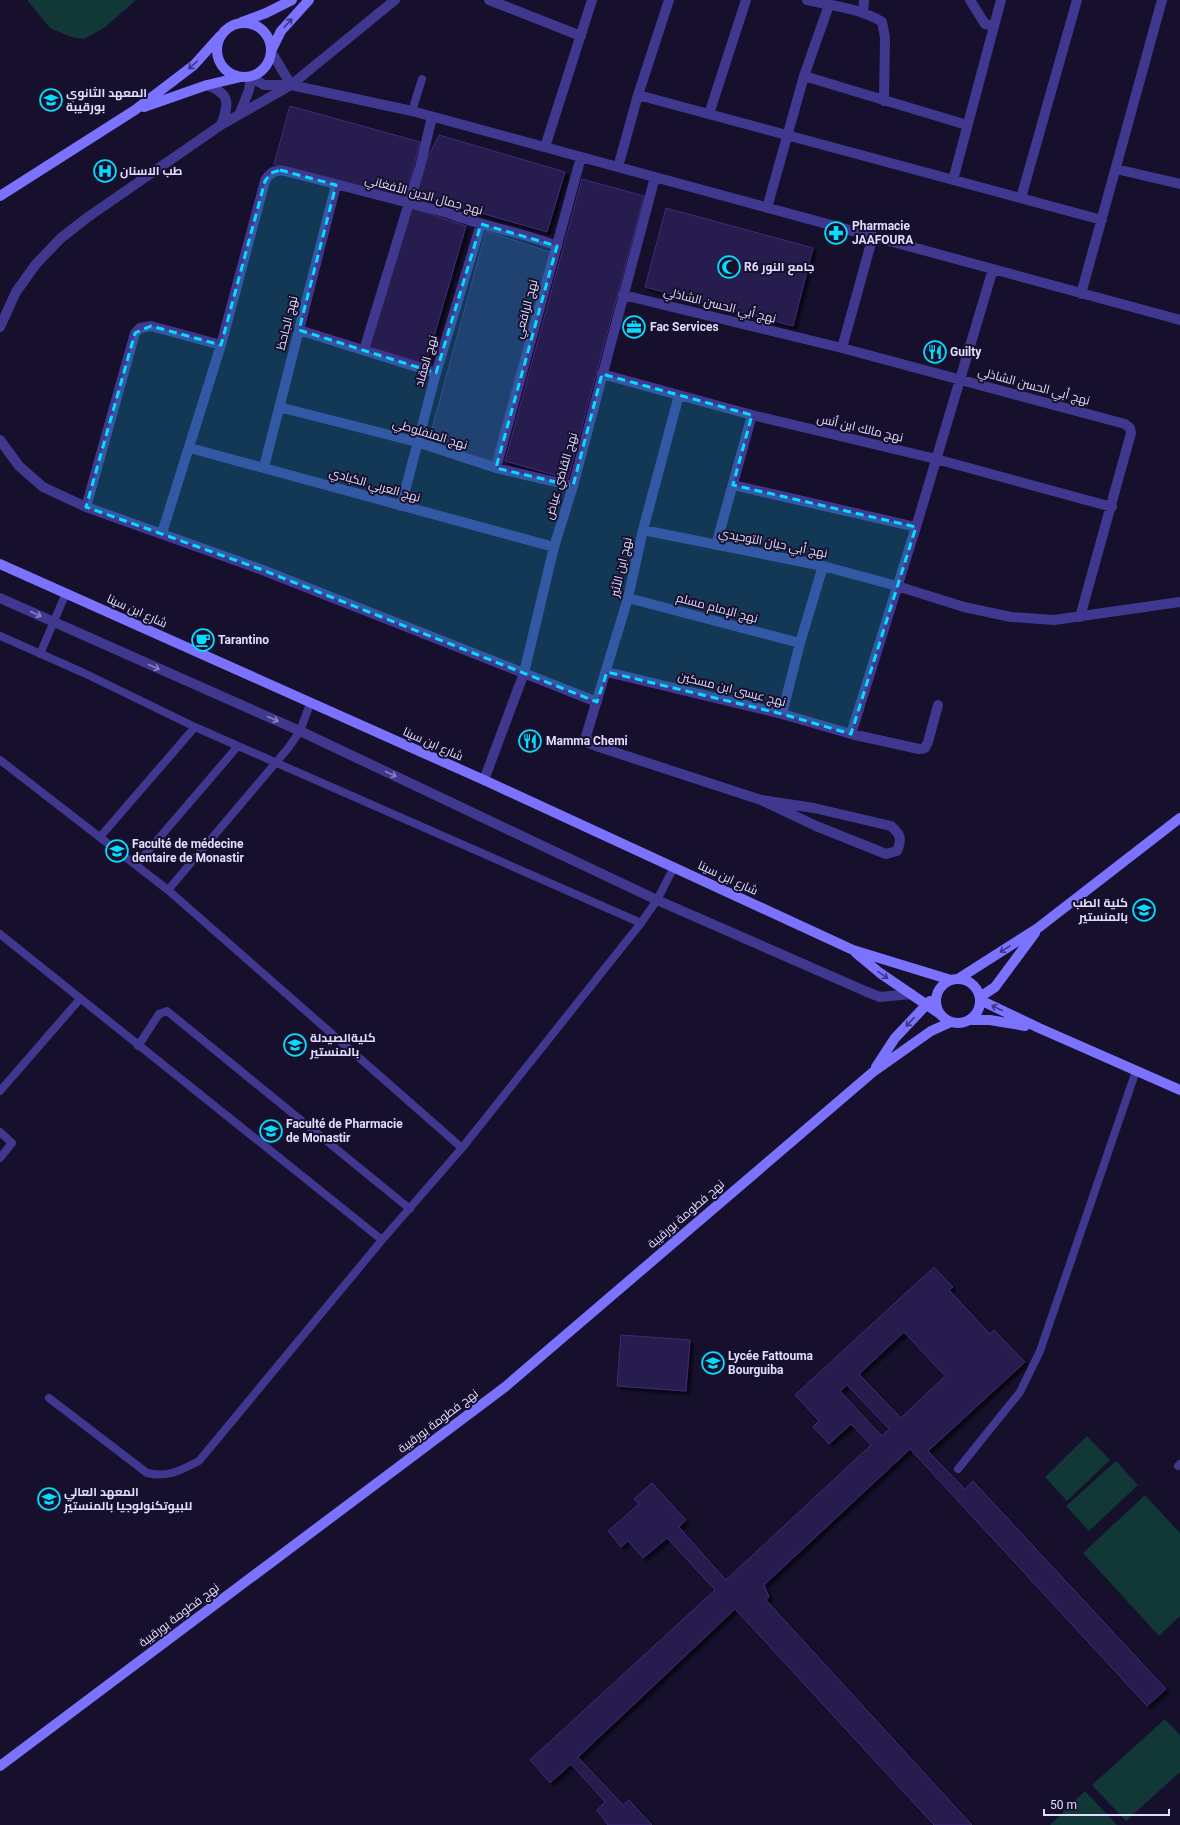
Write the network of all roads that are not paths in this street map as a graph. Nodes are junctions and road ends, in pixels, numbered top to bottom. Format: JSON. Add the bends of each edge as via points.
{"nodes":[{"id":1,"x":292,"y":0,"type":"edge"},
{"id":2,"x":309,"y":0,"type":"edge"},
{"id":3,"x":395,"y":0,"type":"edge"},
{"id":4,"x":489,"y":0,"type":"edge"},
{"id":5,"x":592,"y":0,"type":"edge"},
{"id":6,"x":669,"y":0,"type":"edge"},
{"id":7,"x":746,"y":0,"type":"edge"},
{"id":8,"x":807,"y":0,"type":"edge"},
{"id":9,"x":864,"y":0,"type":"edge"},
{"id":10,"x":970,"y":0,"type":"edge"},
{"id":11,"x":1001,"y":0,"type":"edge"},
{"id":12,"x":1077,"y":0,"type":"edge"},
{"id":13,"x":1162,"y":0,"type":"edge"},
{"id":14,"x":829,"y":5,"type":"junction"},
{"id":15,"x":863,"y":13,"type":"junction"},
{"id":16,"x":241,"y":22,"type":"junction"},
{"id":17,"x":994,"y":26,"type":"junction"},
{"id":18,"x":220,"y":36,"type":"junction"},
{"id":19,"x":581,"y":36,"type":"junction"},
{"id":20,"x":272,"y":51,"type":"junction"},
{"id":21,"x":804,"y":76,"type":"junction"},
{"id":22,"x":246,"y":77,"type":"junction"},
{"id":23,"x":422,"y":79,"type":"dead end"},
{"id":24,"x":207,"y":85,"type":"junction"},
{"id":25,"x":291,"y":85,"type":"junction"},
{"id":26,"x":638,"y":95,"type":"junction"},
{"id":27,"x":884,"y":101,"type":"junction"},
{"id":28,"x":134,"y":110,"type":"junction"},
{"id":29,"x":412,"y":111,"type":"junction"},
{"id":30,"x":240,"y":113,"type":"junction"},
{"id":31,"x":709,"y":114,"type":"junction"},
{"id":32,"x":432,"y":116,"type":"junction"},
{"id":33,"x":221,"y":125,"type":"junction"},
{"id":34,"x":967,"y":125,"type":"junction"},
{"id":35,"x":788,"y":136,"type":"junction"},
{"id":36,"x":545,"y":147,"type":"junction"},
{"id":37,"x":581,"y":157,"type":"junction"},
{"id":38,"x":618,"y":167,"type":"junction"},
{"id":39,"x":1116,"y":169,"type":"junction"},
{"id":40,"x":655,"y":177,"type":"junction"},
{"id":41,"x":953,"y":180,"type":"junction"},
{"id":42,"x":1180,"y":184,"type":"edge"},
{"id":43,"x":336,"y":185,"type":"junction"},
{"id":44,"x":0,"y":196,"type":"edge"},
{"id":45,"x":1022,"y":198,"type":"junction"},
{"id":46,"x":408,"y":204,"type":"junction"},
{"id":47,"x":767,"y":208,"type":"junction"},
{"id":48,"x":1102,"y":220,"type":"junction"},
{"id":49,"x":481,"y":224,"type":"junction"},
{"id":50,"x":874,"y":236,"type":"junction"},
{"id":51,"x":557,"y":246,"type":"junction"},
{"id":52,"x":993,"y":269,"type":"junction"},
{"id":53,"x":1081,"y":294,"type":"junction"},
{"id":54,"x":623,"y":295,"type":"junction"},
{"id":55,"x":1180,"y":320,"type":"edge"},
{"id":56,"x":0,"y":327,"type":"edge"},
{"id":57,"x":299,"y":330,"type":"junction"},
{"id":58,"x":221,"y":345,"type":"junction"},
{"id":59,"x":842,"y":348,"type":"junction"},
{"id":60,"x":364,"y":350,"type":"junction"},
{"id":61,"x":436,"y":373,"type":"junction"},
{"id":62,"x":602,"y":374,"type":"junction"},
{"id":63,"x":960,"y":379,"type":"junction"},
{"id":64,"x":679,"y":395,"type":"junction"},
{"id":65,"x":279,"y":407,"type":"junction"},
{"id":66,"x":752,"y":415,"type":"junction"},
{"id":67,"x":0,"y":440,"type":"edge"},
{"id":68,"x":417,"y":442,"type":"junction"},
{"id":69,"x":190,"y":448,"type":"junction"},
{"id":70,"x":936,"y":460,"type":"junction"},
{"id":71,"x":264,"y":467,"type":"junction"},
{"id":72,"x":496,"y":468,"type":"junction"},
{"id":73,"x":733,"y":485,"type":"junction"},
{"id":74,"x":573,"y":486,"type":"junction"},
{"id":75,"x":401,"y":506,"type":"junction"},
{"id":76,"x":86,"y":507,"type":"junction"},
{"id":77,"x":1112,"y":507,"type":"junction"},
{"id":78,"x":916,"y":528,"type":"junction"},
{"id":79,"x":643,"y":530,"type":"junction"},
{"id":80,"x":162,"y":533,"type":"junction"},
{"id":81,"x":716,"y":545,"type":"junction"},
{"id":82,"x":554,"y":546,"type":"junction"},
{"id":83,"x":0,"y":564,"type":"edge"},
{"id":84,"x":823,"y":566,"type":"junction"},
{"id":85,"x":897,"y":586,"type":"junction"},
{"id":86,"x":66,"y":593,"type":"junction"},
{"id":87,"x":0,"y":598,"type":"edge"},
{"id":88,"x":628,"y":598,"type":"junction"},
{"id":89,"x":1180,"y":602,"type":"edge"},
{"id":90,"x":1080,"y":617,"type":"junction"},
{"id":91,"x":54,"y":622,"type":"junction"},
{"id":92,"x":0,"y":636,"type":"edge"},
{"id":93,"x":800,"y":644,"type":"junction"},
{"id":94,"x":40,"y":654,"type":"junction"},
{"id":95,"x":607,"y":672,"type":"junction"},
{"id":96,"x":524,"y":673,"type":"junction"},
{"id":97,"x":597,"y":702,"type":"junction"},
{"id":98,"x":310,"y":704,"type":"junction"},
{"id":99,"x":938,"y":705,"type":"dead end"},
{"id":100,"x":782,"y":714,"type":"junction"},
{"id":101,"x":195,"y":727,"type":"junction"},
{"id":102,"x":300,"y":731,"type":"junction"},
{"id":103,"x":850,"y":734,"type":"junction"},
{"id":104,"x":238,"y":746,"type":"junction"},
{"id":105,"x":0,"y":760,"type":"edge"},
{"id":106,"x":275,"y":763,"type":"junction"},
{"id":107,"x":484,"y":780,"type":"junction"},
{"id":108,"x":761,"y":800,"type":"junction"},
{"id":109,"x":1180,"y":818,"type":"edge"},
{"id":110,"x":100,"y":837,"type":"junction"},
{"id":111,"x":136,"y":865,"type":"junction"},
{"id":112,"x":674,"y":867,"type":"junction"},
{"id":113,"x":168,"y":890,"type":"junction"},
{"id":114,"x":657,"y":900,"type":"junction"},
{"id":115,"x":641,"y":924,"type":"junction"},
{"id":116,"x":1038,"y":928,"type":"junction"},
{"id":117,"x":0,"y":934,"type":"edge"},
{"id":118,"x":853,"y":950,"type":"junction"},
{"id":119,"x":954,"y":979,"type":"junction"},
{"id":120,"x":911,"y":994,"type":"junction"},
{"id":121,"x":936,"y":994,"type":"junction"},
{"id":122,"x":80,"y":999,"type":"junction"},
{"id":123,"x":980,"y":999,"type":"junction"},
{"id":124,"x":926,"y":1005,"type":"junction"},
{"id":125,"x":940,"y":1014,"type":"junction"},
{"id":126,"x":970,"y":1020,"type":"junction"},
{"id":127,"x":951,"y":1022,"type":"junction"},
{"id":128,"x":1039,"y":1028,"type":"junction"},
{"id":129,"x":138,"y":1046,"type":"junction"},
{"id":130,"x":1136,"y":1071,"type":"junction"},
{"id":131,"x":873,"y":1072,"type":"junction"},
{"id":132,"x":1180,"y":1090,"type":"edge"},
{"id":133,"x":0,"y":1092,"type":"edge"},
{"id":134,"x":0,"y":1132,"type":"edge"},
{"id":135,"x":462,"y":1148,"type":"junction"},
{"id":136,"x":0,"y":1158,"type":"edge"},
{"id":137,"x":410,"y":1209,"type":"junction"},
{"id":138,"x":382,"y":1240,"type":"junction"},
{"id":139,"x":49,"y":1398,"type":"dead end"},
{"id":140,"x":958,"y":1469,"type":"dead end"},
{"id":141,"x":0,"y":1766,"type":"edge"}],
"edges":[{"from":1,"to":16,"type":"main road"},
{"from":20,"to":2,"type":"main road","one_way":true,"via":[[281,30]]},
{"from":3,"to":25,"type":"street"},
{"from":4,"to":19,"type":"street"},
{"from":5,"to":19,"type":"street"},
{"from":6,"to":26,"type":"street"},
{"from":7,"to":31,"type":"street"},
{"from":8,"to":14,"type":"street"},
{"from":9,"to":15,"type":"street"},
{"from":10,"to":17,"type":"street","via":[[985,24]]},
{"from":11,"to":17,"type":"street"},
{"from":12,"to":45,"type":"street"},
{"from":13,"to":39,"type":"street"},
{"from":14,"to":15,"type":"street"},
{"from":14,"to":21,"type":"street"},
{"from":15,"to":27,"type":"street","via":[[879,19],[884,28]]},
{"from":16,"to":18,"type":"main road","via":[[229,27]]},
{"from":16,"to":20,"type":"main road","via":[[259,26],[270,40]]},
{"from":17,"to":34,"type":"street"},
{"from":18,"to":22,"type":"main road","via":[[217,54],[220,62],[229,72]]},
{"from":18,"to":28,"type":"main road","one_way":true,"via":[[194,65]]},
{"from":19,"to":36,"type":"street"},
{"from":20,"to":22,"type":"main road","via":[[265,68]]},
{"from":20,"to":25,"type":"street"},
{"from":21,"to":27,"type":"street"},
{"from":21,"to":35,"type":"street"},
{"from":22,"to":24,"type":"main road"},
{"from":22,"to":25,"type":"street","via":[[264,85]]},
{"from":22,"to":30,"type":"street","via":[[249,90]]},
{"from":23,"to":29,"type":"lane"},
{"from":24,"to":28,"type":"main road"},
{"from":24,"to":33,"type":"street","via":[[219,89],[226,98],[227,109]]},
{"from":25,"to":29,"type":"street"},
{"from":25,"to":30,"type":"street"},
{"from":26,"to":31,"type":"street"},
{"from":26,"to":38,"type":"street"},
{"from":27,"to":34,"type":"street"},
{"from":28,"to":44,"type":"main road"},
{"from":29,"to":32,"type":"street"},
{"from":30,"to":33,"type":"street"},
{"from":31,"to":35,"type":"street"},
{"from":32,"to":36,"type":"street"},
{"from":32,"to":46,"type":"street"},
{"from":33,"to":56,"type":"street","via":[[88,216],[61,238],[36,264],[16,292]]},
{"from":34,"to":41,"type":"street"},
{"from":35,"to":41,"type":"street"},
{"from":35,"to":47,"type":"street"},
{"from":36,"to":37,"type":"street"},
{"from":37,"to":38,"type":"street"},
{"from":37,"to":51,"type":"street","name":"نهج الرافعي"},
{"from":38,"to":40,"type":"street"},
{"from":39,"to":42,"type":"street"},
{"from":39,"to":48,"type":"street"},
{"from":40,"to":47,"type":"street"},
{"from":40,"to":54,"type":"street","name":"نهج القاضي عياض"},
{"from":41,"to":45,"type":"street"},
{"from":43,"to":46,"type":"street","name":"نهج جمال الدين الأفغاني"},
{"from":43,"to":57,"type":"street","name":"نهج الجاحظ"},
{"from":43,"to":58,"type":"street","name":"نهج جمال الدين الأفغاني","via":[[284,171],[271,173],[265,181]]},
{"from":45,"to":48,"type":"street"},
{"from":46,"to":49,"type":"street","name":"نهج جمال الدين الأفغاني"},
{"from":46,"to":60,"type":"street"},
{"from":47,"to":50,"type":"street"},
{"from":48,"to":53,"type":"street"},
{"from":49,"to":51,"type":"street","name":"نهج جمال الدين الأفغاني"},
{"from":49,"to":61,"type":"street","name":"نهج العقاد"},
{"from":50,"to":52,"type":"street"},
{"from":50,"to":59,"type":"street"},
{"from":51,"to":72,"type":"street","name":"نهج الرافعي"},
{"from":52,"to":53,"type":"street"},
{"from":52,"to":63,"type":"street"},
{"from":53,"to":55,"type":"street"},
{"from":54,"to":59,"type":"street","name":"نهج أبي الحسن الشاذلي"},
{"from":54,"to":62,"type":"street","name":"نهج القاضي عياض"},
{"from":57,"to":60,"type":"street"},
{"from":57,"to":65,"type":"street","name":"نهج الجاحظ"},
{"from":58,"to":69,"type":"street"},
{"from":58,"to":76,"type":"street","via":[[151,326],[140,328],[135,333]]},
{"from":59,"to":63,"type":"street","name":"نهج أبي الحسن الشاذلي"},
{"from":60,"to":61,"type":"street"},
{"from":61,"to":68,"type":"street","name":"نهج العقاد"},
{"from":62,"to":64,"type":"street","name":"نهج مالك ابن أنس"},
{"from":62,"to":74,"type":"street","name":"نهج القاضي عياض"},
{"from":63,"to":70,"type":"street"},
{"from":63,"to":77,"type":"street","name":"نهج أبي الحسن الشاذلي","via":[[1126,424],[1131,433]]},
{"from":64,"to":66,"type":"street","name":"نهج مالك ابن أنس"},
{"from":64,"to":79,"type":"street","name":"نهج ابن الأثير"},
{"from":65,"to":68,"type":"street","name":"نهج المنفلوطي"},
{"from":65,"to":71,"type":"street","name":"نهج الجاحظ"},
{"from":66,"to":70,"type":"street","name":"نهج مالك ابن أنس"},
{"from":66,"to":73,"type":"street"},
{"from":67,"to":76,"type":"street","via":[[19,466],[43,487]]},
{"from":68,"to":72,"type":"street","name":"نهج المنفلوطي"},
{"from":68,"to":75,"type":"street","name":"نهج العقاد"},
{"from":69,"to":71,"type":"street","name":"نهج العربي الكبادي"},
{"from":69,"to":80,"type":"street"},
{"from":70,"to":77,"type":"street","name":"نهج مالك ابن أنس"},
{"from":70,"to":78,"type":"street"},
{"from":71,"to":75,"type":"street","name":"نهج العربي الكبادي"},
{"from":72,"to":74,"type":"street","name":"نهج المنفلوطي"},
{"from":73,"to":78,"type":"street"},
{"from":73,"to":81,"type":"street"},
{"from":74,"to":82,"type":"street","name":"نهج القاضي عياض"},
{"from":75,"to":82,"type":"street","name":"نهج العربي الكبادي"},
{"from":76,"to":80,"type":"street"},
{"from":77,"to":90,"type":"street","name":"نهج أبي الحسن الشاذلي"},
{"from":78,"to":85,"type":"street"},
{"from":79,"to":81,"type":"street","name":"نهج أبي حيان التوحيدي"},
{"from":79,"to":88,"type":"street","name":"نهج ابن الأثير"},
{"from":80,"to":96,"type":"street"},
{"from":81,"to":84,"type":"street","name":"نهج أبي حيان التوحيدي"},
{"from":82,"to":96,"type":"street","name":"نهج القاضي عياض"},
{"from":83,"to":86,"type":"main road","name":"شارع ابن سينا"},
{"from":84,"to":85,"type":"street","name":"نهج أبي حيان التوحيدي"},
{"from":84,"to":93,"type":"street"},
{"from":85,"to":90,"type":"street","name":"نهج أبي حيان التوحيدي","via":[[1003,616],[1054,620]]},
{"from":85,"to":103,"type":"street"},
{"from":86,"to":91,"type":"lane"},
{"from":86,"to":98,"type":"main road","name":"شارع ابن سينا"},
{"from":87,"to":91,"type":"street","one_way":true},
{"from":88,"to":93,"type":"street","name":"نهج الإمام مسلم"},
{"from":88,"to":95,"type":"street","name":"نهج ابن الأثير"},
{"from":89,"to":90,"type":"street","name":"نهج أبي حيان التوحيدي"},
{"from":91,"to":94,"type":"lane"},
{"from":91,"to":102,"type":"street","one_way":true},
{"from":92,"to":94,"type":"lane"},
{"from":93,"to":100,"type":"street"},
{"from":94,"to":101,"type":"lane"},
{"from":95,"to":97,"type":"street","name":"نهج ابن الأثير"},
{"from":95,"to":100,"type":"street","name":"نهج عيسى ابن مسكين"},
{"from":96,"to":97,"type":"street"},
{"from":96,"to":107,"type":"street","name":"نهج القاضي عياض"},
{"from":97,"to":108,"type":"street","name":"نهج ابن الأثير","via":[[586,736],[589,743]]},
{"from":98,"to":102,"type":"lane"},
{"from":98,"to":107,"type":"main road","name":"شارع ابن سينا"},
{"from":99,"to":103,"type":"street","name":"نهج عيسى ابن مسكين","via":[[924,748]]},
{"from":100,"to":103,"type":"street","name":"نهج عيسى ابن مسكين"},
{"from":101,"to":104,"type":"lane"},
{"from":101,"to":110,"type":"lane"},
{"from":102,"to":106,"type":"lane"},
{"from":102,"to":114,"type":"street","one_way":true},
{"from":104,"to":106,"type":"lane"},
{"from":104,"to":111,"type":"lane"},
{"from":105,"to":110,"type":"lane"},
{"from":106,"to":113,"type":"lane"},
{"from":106,"to":115,"type":"lane"},
{"from":107,"to":112,"type":"main road","name":"شارع ابن سينا"},
{"from":108,"to":108,"type":"street","via":[[814,808],[891,826],[900,834],[901,841],[897,851],[886,854],[816,826]]},
{"from":109,"to":116,"type":"main road"},
{"from":110,"to":111,"type":"lane"},
{"from":111,"to":113,"type":"lane"},
{"from":112,"to":114,"type":"lane"},
{"from":112,"to":118,"type":"main road","name":"شارع ابن سينا"},
{"from":113,"to":135,"type":"lane"},
{"from":114,"to":115,"type":"lane"},
{"from":114,"to":120,"type":"street","via":[[880,997]]},
{"from":115,"to":135,"type":"lane"},
{"from":116,"to":119,"type":"main road","one_way":true},
{"from":116,"to":123,"type":"main road","via":[[995,987]]},
{"from":117,"to":122,"type":"lane"},
{"from":118,"to":119,"type":"main road"},
{"from":118,"to":120,"type":"main road","one_way":true,"via":[[880,973]]},
{"from":119,"to":121,"type":"main road","via":[[945,983]]},
{"from":119,"to":123,"type":"main road","via":[[970,982]]},
{"from":120,"to":124,"type":"main road"},
{"from":121,"to":124,"type":"main road","name":"نهج فطومة بورقيبة"},
{"from":121,"to":125,"type":"main road"},
{"from":122,"to":129,"type":"lane"},
{"from":122,"to":133,"type":"lane"},
{"from":123,"to":126,"type":"main road","via":[[979,1008]]},
{"from":128,"to":123,"type":"main road","one_way":true},
{"from":124,"to":125,"type":"main road"},
{"from":124,"to":131,"type":"main road","name":"نهج فطومة بورقيبة","one_way":true,"via":[[895,1038]]},
{"from":125,"to":127,"type":"main road"},
{"from":126,"to":127,"type":"main road"},
{"from":126,"to":128,"type":"main road","via":[[990,1020]]},
{"from":127,"to":131,"type":"main road","name":"نهج فطومة بورقيبة","via":[[931,1031]]},
{"from":128,"to":130,"type":"main road"},
{"from":129,"to":137,"type":"lane","via":[[159,1014],[167,1011]]},
{"from":129,"to":138,"type":"lane"},
{"from":130,"to":132,"type":"main road"},
{"from":130,"to":140,"type":"lane","via":[[1040,1351],[1020,1392]]},
{"from":131,"to":141,"type":"main road","name":"نهج فطومة بورقيبة","via":[[505,1387]]},
{"from":134,"to":136,"type":"lane","via":[[12,1142]]},
{"from":135,"to":137,"type":"lane"},
{"from":137,"to":138,"type":"lane"},
{"from":138,"to":139,"type":"lane","via":[[199,1461],[184,1469],[160,1476],[147,1473]]}]}
